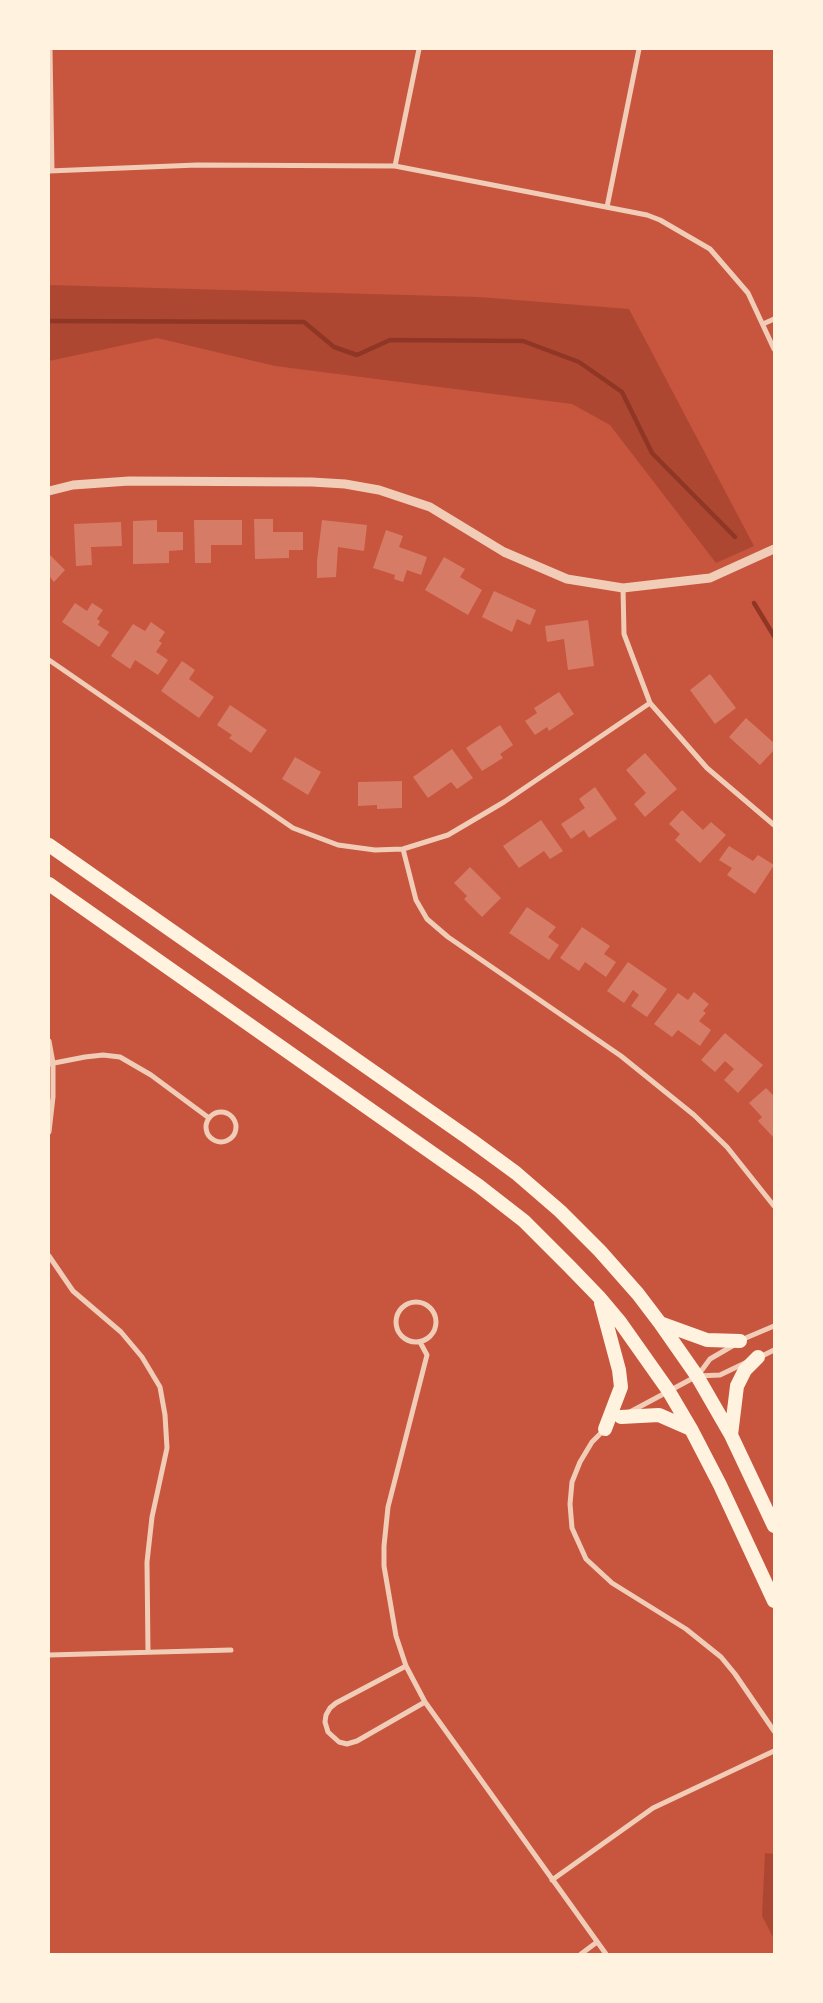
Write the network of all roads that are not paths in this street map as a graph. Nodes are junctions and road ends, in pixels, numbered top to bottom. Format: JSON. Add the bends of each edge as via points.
{"nodes":[{"id":1,"x":50,"y":49,"type":"edge"},
{"id":2,"x":418,"y":49,"type":"edge"},
{"id":3,"x":639,"y":49,"type":"edge"},
{"id":4,"x":395,"y":166,"type":"junction"},
{"id":5,"x":50,"y":171,"type":"edge"},
{"id":6,"x":607,"y":207,"type":"junction"},
{"id":7,"x":774,"y":319,"type":"edge"},
{"id":8,"x":763,"y":324,"type":"junction"},
{"id":9,"x":774,"y":350,"type":"edge"},
{"id":10,"x":49,"y":491,"type":"edge"},
{"id":11,"x":774,"y":549,"type":"edge"},
{"id":12,"x":623,"y":588,"type":"junction"},
{"id":13,"x":49,"y":660,"type":"edge"},
{"id":14,"x":650,"y":703,"type":"junction"},
{"id":15,"x":774,"y":825,"type":"edge"},
{"id":16,"x":49,"y":845,"type":"edge"},
{"id":17,"x":403,"y":849,"type":"junction"},
{"id":18,"x":49,"y":884,"type":"edge"},
{"id":19,"x":49,"y":1042,"type":"edge"},
{"id":20,"x":51,"y":1064,"type":"edge"},
{"id":21,"x":209,"y":1118,"type":"junction"},
{"id":22,"x":49,"y":1132,"type":"edge"},
{"id":23,"x":774,"y":1206,"type":"edge"},
{"id":24,"x":49,"y":1256,"type":"edge"},
{"id":25,"x":50,"y":1263,"type":"edge"},
{"id":26,"x":599,"y":1297,"type":"junction"},
{"id":27,"x":660,"y":1323,"type":"junction"},
{"id":28,"x":774,"y":1326,"type":"edge"},
{"id":29,"x":740,"y":1341,"type":"junction"},
{"id":30,"x":420,"y":1342,"type":"junction"},
{"id":31,"x":774,"y":1350,"type":"edge"},
{"id":32,"x":758,"y":1358,"type":"junction"},
{"id":33,"x":697,"y":1376,"type":"junction"},
{"id":34,"x":668,"y":1390,"type":"junction"},
{"id":35,"x":621,"y":1416,"type":"junction"},
{"id":36,"x":605,"y":1429,"type":"junction"},
{"id":37,"x":691,"y":1429,"type":"junction"},
{"id":38,"x":731,"y":1435,"type":"junction"},
{"id":39,"x":774,"y":1526,"type":"edge"},
{"id":40,"x":774,"y":1601,"type":"edge"},
{"id":41,"x":231,"y":1650,"type":"dead end"},
{"id":42,"x":148,"y":1652,"type":"junction"},
{"id":43,"x":49,"y":1655,"type":"edge"},
{"id":44,"x":406,"y":1666,"type":"junction"},
{"id":45,"x":425,"y":1702,"type":"junction"},
{"id":46,"x":774,"y":1731,"type":"edge"},
{"id":47,"x":774,"y":1751,"type":"edge"},
{"id":48,"x":552,"y":1880,"type":"junction"},
{"id":49,"x":597,"y":1942,"type":"junction"},
{"id":50,"x":581,"y":1954,"type":"edge"},
{"id":51,"x":606,"y":1954,"type":"edge"}],
"edges":[{"from":1,"to":5,"type":"street"},
{"from":2,"to":4,"type":"street"},
{"from":3,"to":6,"type":"street"},
{"from":4,"to":5,"type":"street","via":[[197,165]]},
{"from":4,"to":6,"type":"street"},
{"from":6,"to":8,"type":"street","via":[[660,220],[710,249],[748,293]]},
{"from":7,"to":8,"type":"street"},
{"from":8,"to":9,"type":"street"},
{"from":10,"to":12,"type":"street","via":[[73,485],[129,481],[354,485],[430,507],[504,552],[567,579]]},
{"from":11,"to":12,"type":"street","via":[[710,578]]},
{"from":12,"to":14,"type":"street","via":[[624,634]]},
{"from":13,"to":17,"type":"street","via":[[293,828],[338,845],[375,850]]},
{"from":14,"to":15,"type":"street","via":[[707,768]]},
{"from":14,"to":17,"type":"street","via":[[504,802],[448,835]]},
{"from":16,"to":27,"type":"highway","via":[[516,1173],[600,1251]]},
{"from":17,"to":23,"type":"street","via":[[416,900],[427,919],[448,937],[621,1056],[694,1115],[727,1147]]},
{"from":18,"to":26,"type":"highway","via":[[478,1186],[524,1221]]},
{"from":19,"to":20,"type":"street"},
{"from":20,"to":21,"type":"street","via":[[103,1055],[120,1057],[151,1075]]},
{"from":20,"to":22,"type":"street","via":[[53,1097]]},
{"from":21,"to":21,"type":"street","via":[[206,1128],[210,1137],[224,1142],[233,1136],[235,1122],[228,1114],[218,1112]]},
{"from":24,"to":25,"type":"street"},
{"from":25,"to":42,"type":"street","via":[[73,1291],[121,1332],[142,1357],[160,1387],[166,1415],[167,1448],[152,1517],[147,1562]]},
{"from":26,"to":34,"type":"highway"},
{"from":26,"to":36,"type":"highway","via":[[621,1387]]},
{"from":27,"to":29,"type":"highway","via":[[707,1340]]},
{"from":27,"to":33,"type":"highway"},
{"from":28,"to":29,"type":"street"},
{"from":29,"to":33,"type":"street","via":[[710,1359]]},
{"from":30,"to":30,"type":"street","via":[[435,1329],[436,1315],[427,1304],[414,1301],[402,1306],[396,1325],[402,1337]]},
{"from":30,"to":44,"type":"street","via":[[426,1355],[388,1507],[384,1546],[384,1566],[396,1636]]},
{"from":31,"to":32,"type":"street"},
{"from":32,"to":33,"type":"street","via":[[720,1375]]},
{"from":32,"to":38,"type":"highway","via":[[745,1370],[737,1386]]},
{"from":33,"to":34,"type":"street"},
{"from":33,"to":38,"type":"highway"},
{"from":34,"to":35,"type":"street"},
{"from":34,"to":37,"type":"highway"},
{"from":35,"to":36,"type":"street"},
{"from":35,"to":37,"type":"highway","via":[[659,1415]]},
{"from":36,"to":46,"type":"street","via":[[592,1442],[572,1482],[572,1528],[586,1559],[612,1583],[686,1629],[721,1657]]},
{"from":37,"to":40,"type":"highway"},
{"from":38,"to":39,"type":"highway"},
{"from":41,"to":42,"type":"street"},
{"from":42,"to":43,"type":"street"},
{"from":44,"to":45,"type":"street"},
{"from":44,"to":45,"type":"street","via":[[336,1703],[326,1715],[328,1732],[339,1742],[357,1741]]},
{"from":45,"to":48,"type":"street"},
{"from":47,"to":48,"type":"street","via":[[653,1808]]},
{"from":48,"to":49,"type":"street"},
{"from":49,"to":50,"type":"street"},
{"from":49,"to":51,"type":"street"}]}
